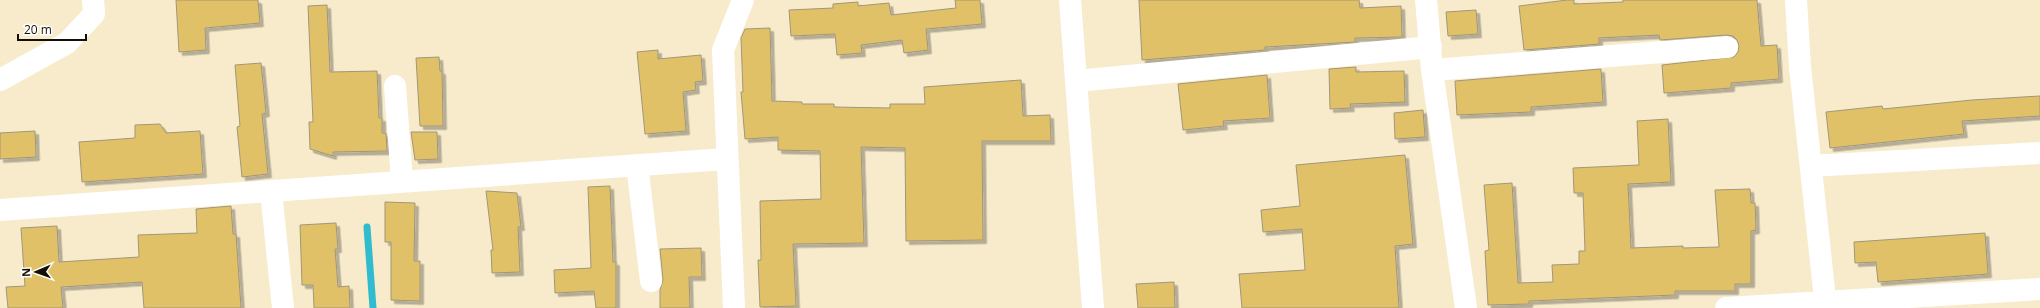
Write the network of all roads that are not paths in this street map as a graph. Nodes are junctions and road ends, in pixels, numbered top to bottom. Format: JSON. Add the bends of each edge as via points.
{"nodes":[{"id":1,"x":93,"y":0,"type":"edge"},
{"id":2,"x":743,"y":0,"type":"edge"},
{"id":3,"x":1070,"y":0,"type":"edge"},
{"id":4,"x":1426,"y":0,"type":"edge"},
{"id":5,"x":1796,"y":0,"type":"edge"},
{"id":6,"x":1431,"y":47,"type":"junction"},
{"id":7,"x":1727,"y":47,"type":"dead end"},
{"id":8,"x":1432,"y":70,"type":"junction"},
{"id":9,"x":0,"y":80,"type":"edge"},
{"id":10,"x":1076,"y":81,"type":"junction"},
{"id":11,"x":395,"y":86,"type":"dead end"},
{"id":12,"x":2040,"y":154,"type":"edge"},
{"id":13,"x":726,"y":159,"type":"junction"},
{"id":14,"x":637,"y":165,"type":"junction"},
{"id":15,"x":1811,"y":166,"type":"junction"},
{"id":16,"x":402,"y":181,"type":"junction"},
{"id":17,"x":271,"y":190,"type":"junction"},
{"id":18,"x":0,"y":210,"type":"edge"},
{"id":19,"x":652,"y":281,"type":"dead end"},
{"id":20,"x":2040,"y":289,"type":"edge"},
{"id":21,"x":1826,"y":305,"type":"edge"},
{"id":22,"x":283,"y":308,"type":"edge"},
{"id":23,"x":734,"y":308,"type":"edge"},
{"id":24,"x":1093,"y":308,"type":"edge"},
{"id":25,"x":1466,"y":308,"type":"edge"},
{"id":26,"x":1726,"y":308,"type":"edge"}],
"edges":[{"from":1,"to":9,"type":"street","via":[[94,14],[67,43]]},
{"from":2,"to":13,"type":"street","via":[[722,50]]},
{"from":3,"to":10,"type":"street"},
{"from":4,"to":6,"type":"street"},
{"from":5,"to":15,"type":"street"},
{"from":6,"to":8,"type":"street"},
{"from":6,"to":10,"type":"street"},
{"from":7,"to":8,"type":"street"},
{"from":8,"to":25,"type":"street"},
{"from":10,"to":24,"type":"street"},
{"from":11,"to":16,"type":"street"},
{"from":12,"to":15,"type":"street"},
{"from":13,"to":14,"type":"street"},
{"from":13,"to":23,"type":"street"},
{"from":14,"to":16,"type":"street"},
{"from":14,"to":19,"type":"street"},
{"from":15,"to":21,"type":"street"},
{"from":16,"to":17,"type":"street"},
{"from":17,"to":18,"type":"street"},
{"from":17,"to":22,"type":"street"},
{"from":20,"to":21,"type":"street"},
{"from":21,"to":26,"type":"street"}]}
